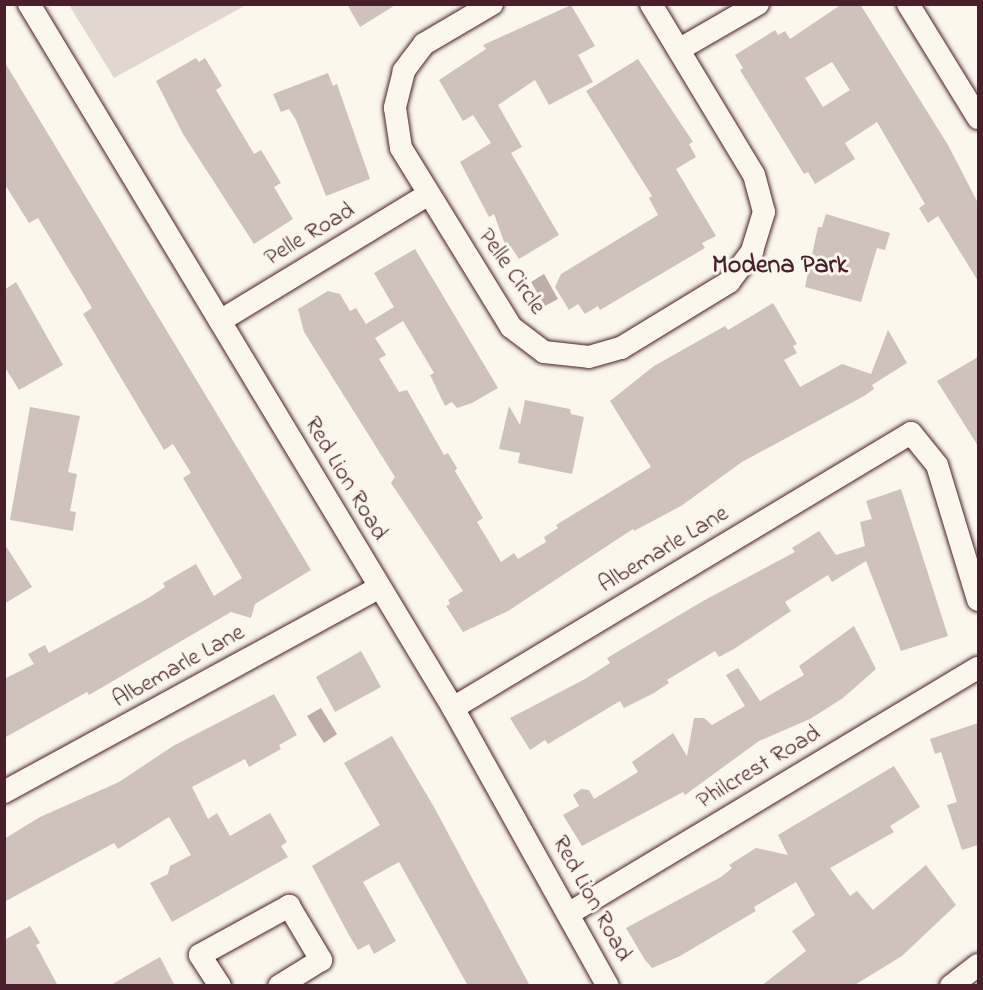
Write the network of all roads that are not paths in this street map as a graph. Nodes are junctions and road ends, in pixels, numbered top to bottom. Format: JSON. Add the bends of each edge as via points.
{"nodes":[{"id":1,"x":29,"y":4,"type":"edge"},
{"id":2,"x":492,"y":4,"type":"edge"},
{"id":3,"x":651,"y":4,"type":"edge"},
{"id":4,"x":759,"y":4,"type":"edge"},
{"id":5,"x":908,"y":4,"type":"edge"},
{"id":6,"x":680,"y":49,"type":"junction"},
{"id":7,"x":978,"y":118,"type":"edge"},
{"id":8,"x":427,"y":195,"type":"junction"},
{"id":9,"x":220,"y":321,"type":"junction"},
{"id":10,"x":378,"y":588,"type":"junction"},
{"id":11,"x":978,"y":600,"type":"edge"},
{"id":12,"x":978,"y":668,"type":"edge"},
{"id":13,"x":453,"y":708,"type":"junction"},
{"id":14,"x":4,"y":792,"type":"edge"},
{"id":15,"x":568,"y":914,"type":"junction"},
{"id":16,"x":978,"y":965,"type":"edge"},
{"id":17,"x":220,"y":986,"type":"edge"},
{"id":18,"x":279,"y":986,"type":"edge"},
{"id":19,"x":608,"y":986,"type":"edge"},
{"id":20,"x":951,"y":986,"type":"edge"}],
"edges":[{"from":1,"to":9,"type":"street","name":"Red Lion Road"},
{"from":2,"to":8,"type":"street","name":"Pelle Circle","via":[[424,44],[404,71],[395,108],[401,148]]},
{"from":3,"to":6,"type":"street","name":"Pelle Circle"},
{"from":4,"to":6,"type":"street"},
{"from":5,"to":7,"type":"street"},
{"from":6,"to":8,"type":"street","name":"Pelle Circle","via":[[754,175],[764,212],[752,251],[729,282],[621,348],[589,357],[544,352],[511,327]]},
{"from":8,"to":9,"type":"street","name":"Pelle Road"},
{"from":9,"to":10,"type":"street","name":"Red Lion Road"},
{"from":10,"to":13,"type":"street","name":"Red Lion Road"},
{"from":10,"to":14,"type":"street","name":"Albemarle Lane"},
{"from":11,"to":13,"type":"street","name":"Albemarle Lane","via":[[937,465],[911,433]]},
{"from":12,"to":15,"type":"street","name":"Philcrest Road"},
{"from":13,"to":15,"type":"street","name":"Red Lion Road"},
{"from":15,"to":19,"type":"street","name":"Red Lion Road"},
{"from":16,"to":20,"type":"street"},
{"from":17,"to":18,"type":"street","via":[[200,955],[289,906],[321,960]]}]}
